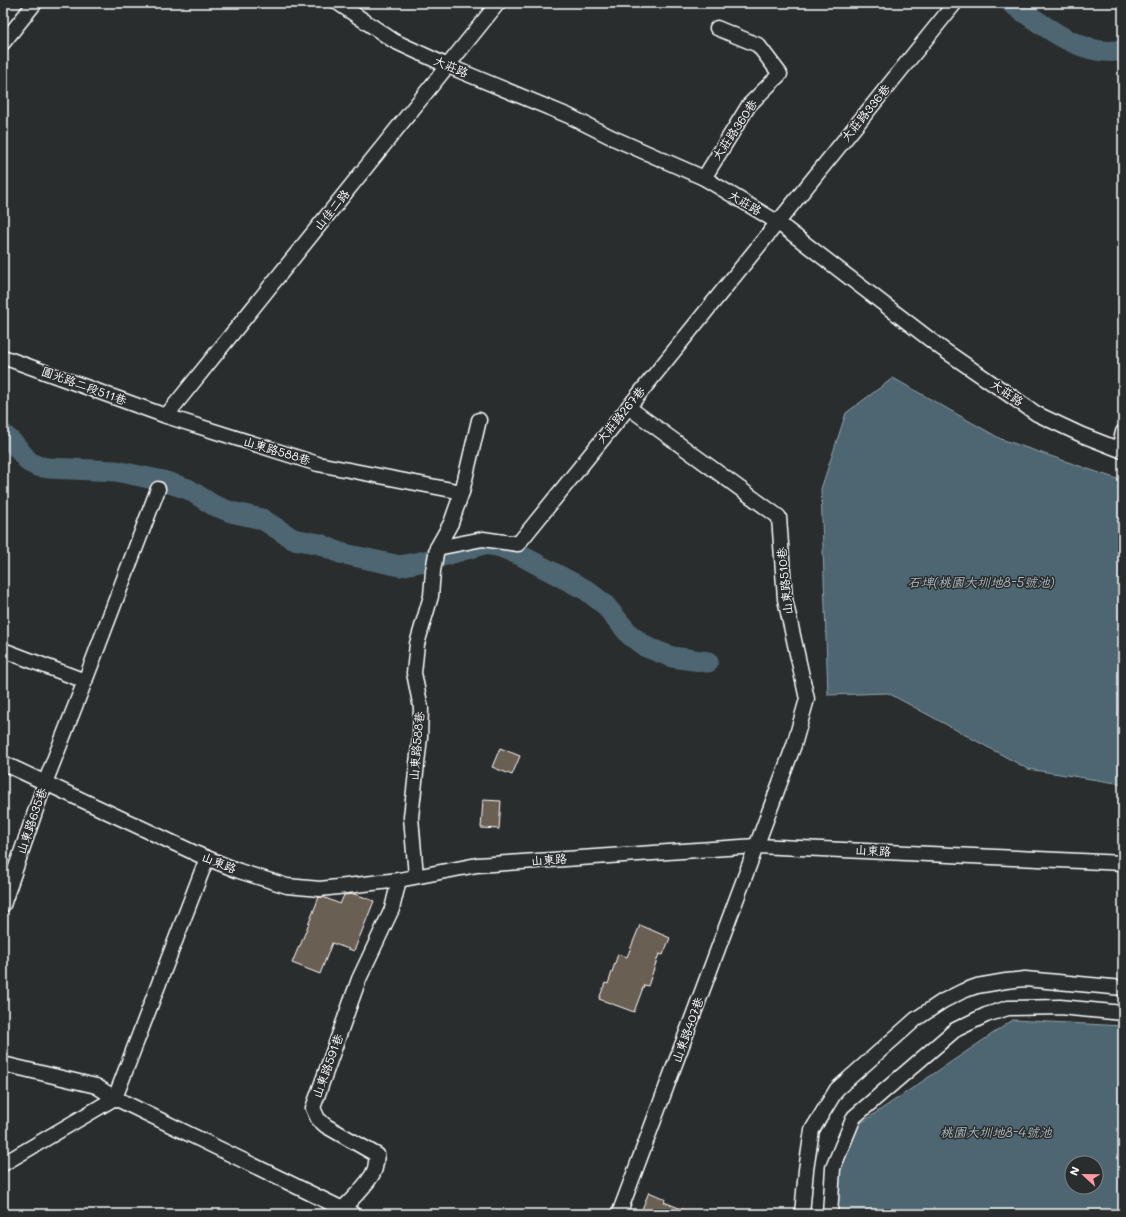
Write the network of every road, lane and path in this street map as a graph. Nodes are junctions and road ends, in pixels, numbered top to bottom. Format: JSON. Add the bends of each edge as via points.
{"nodes":[{"id":1,"x":35,"y":3,"type":"edge"},
{"id":2,"x":338,"y":3,"type":"edge"},
{"id":3,"x":498,"y":3,"type":"edge"},
{"id":4,"x":954,"y":3,"type":"edge"},
{"id":5,"x":717,"y":28,"type":"dead end"},
{"id":6,"x":3,"y":43,"type":"edge"},
{"id":7,"x":448,"y":66,"type":"junction"},
{"id":8,"x":704,"y":178,"type":"junction"},
{"id":9,"x":777,"y":222,"type":"junction"},
{"id":10,"x":3,"y":356,"type":"edge"},
{"id":11,"x":628,"y":407,"type":"junction"},
{"id":12,"x":166,"y":416,"type":"junction"},
{"id":13,"x":479,"y":420,"type":"dead end"},
{"id":14,"x":1123,"y":432,"type":"edge"},
{"id":15,"x":1121,"y":450,"type":"edge"},
{"id":16,"x":158,"y":489,"type":"dead end"},
{"id":17,"x":462,"y":492,"type":"junction"},
{"id":18,"x":437,"y":548,"type":"junction"},
{"id":19,"x":3,"y":650,"type":"edge"},
{"id":20,"x":85,"y":681,"type":"junction"},
{"id":21,"x":3,"y":763,"type":"edge"},
{"id":22,"x":45,"y":783,"type":"junction"},
{"id":23,"x":756,"y":846,"type":"junction"},
{"id":24,"x":207,"y":858,"type":"junction"},
{"id":25,"x":1123,"y":863,"type":"edge"},
{"id":26,"x":416,"y":876,"type":"junction"},
{"id":27,"x":398,"y":880,"type":"junction"},
{"id":28,"x":3,"y":905,"type":"edge"},
{"id":29,"x":1123,"y":988,"type":"edge"},
{"id":30,"x":1123,"y":1013,"type":"edge"},
{"id":31,"x":3,"y":1064,"type":"edge"},
{"id":32,"x":115,"y":1098,"type":"junction"},
{"id":33,"x":3,"y":1164,"type":"edge"},
{"id":34,"x":344,"y":1212,"type":"edge"},
{"id":35,"x":619,"y":1214,"type":"edge"},
{"id":36,"x":802,"y":1214,"type":"edge"},
{"id":37,"x":830,"y":1214,"type":"edge"}],
"edges":[{"from":1,"to":6,"type":"street"},
{"from":2,"to":7,"type":"street","name":"大莊路","via":[[394,41]]},
{"from":3,"to":7,"type":"street","name":"山佳二路"},
{"from":4,"to":9,"type":"street","name":"大莊路336巷"},
{"from":5,"to":8,"type":"street","name":"大莊路360巷","via":[[758,45],[780,74],[749,105]]},
{"from":7,"to":8,"type":"street","name":"大莊路","via":[[569,116]]},
{"from":7,"to":12,"type":"street","name":"山佳二路"},
{"from":8,"to":9,"type":"street","name":"大莊路"},
{"from":9,"to":11,"type":"street","name":"大莊路267巷"},
{"from":9,"to":15,"type":"street","name":"大莊路","via":[[941,348],[1037,414]]},
{"from":10,"to":12,"type":"street","name":"圓光路二段511巷"},
{"from":11,"to":18,"type":"street","name":"大莊路267巷","via":[[518,544],[483,539]]},
{"from":11,"to":23,"type":"street","name":"山東路510巷","via":[[779,517],[785,599],[807,699],[794,745]]},
{"from":12,"to":17,"type":"street","name":"山東路588巷","via":[[318,464]]},
{"from":13,"to":17,"type":"street","name":"山東路588巷"},
{"from":14,"to":15,"type":"street"},
{"from":16,"to":20,"type":"street","name":"山東路635巷"},
{"from":17,"to":18,"type":"street","name":"山東路588巷","via":[[451,523]]},
{"from":18,"to":26,"type":"street","name":"山東路588巷","via":[[431,596],[417,644],[414,673],[421,708],[411,817]]},
{"from":19,"to":20,"type":"street"},
{"from":20,"to":22,"type":"street","name":"山東路635巷"},
{"from":21,"to":22,"type":"street","name":"山東路"},
{"from":22,"to":24,"type":"street","name":"山東路"},
{"from":22,"to":28,"type":"street","name":"山東路635巷"},
{"from":23,"to":25,"type":"street","name":"山東路"},
{"from":23,"to":26,"type":"street","name":"山東路","via":[[477,865]]},
{"from":23,"to":35,"type":"street","name":"山東路407巷"},
{"from":24,"to":27,"type":"street","name":"山東路","via":[[239,872],[287,886],[320,889]]},
{"from":24,"to":32,"type":"street"},
{"from":26,"to":27,"type":"street","name":"山東路"},
{"from":27,"to":34,"type":"street","name":"山東路591巷","via":[[392,909],[359,979],[313,1108],[318,1119],[326,1126],[377,1156],[374,1171]]},
{"from":29,"to":36,"type":"street","via":[[1046,980],[1006,981],[963,991],[916,1019],[837,1090],[812,1130]]},
{"from":30,"to":37,"type":"street","via":[[1060,1007],[1008,1008],[955,1030],[854,1117],[832,1168]]},
{"from":31,"to":32,"type":"street","via":[[96,1086]]},
{"from":32,"to":33,"type":"street"},
{"from":32,"to":34,"type":"street"}]}
